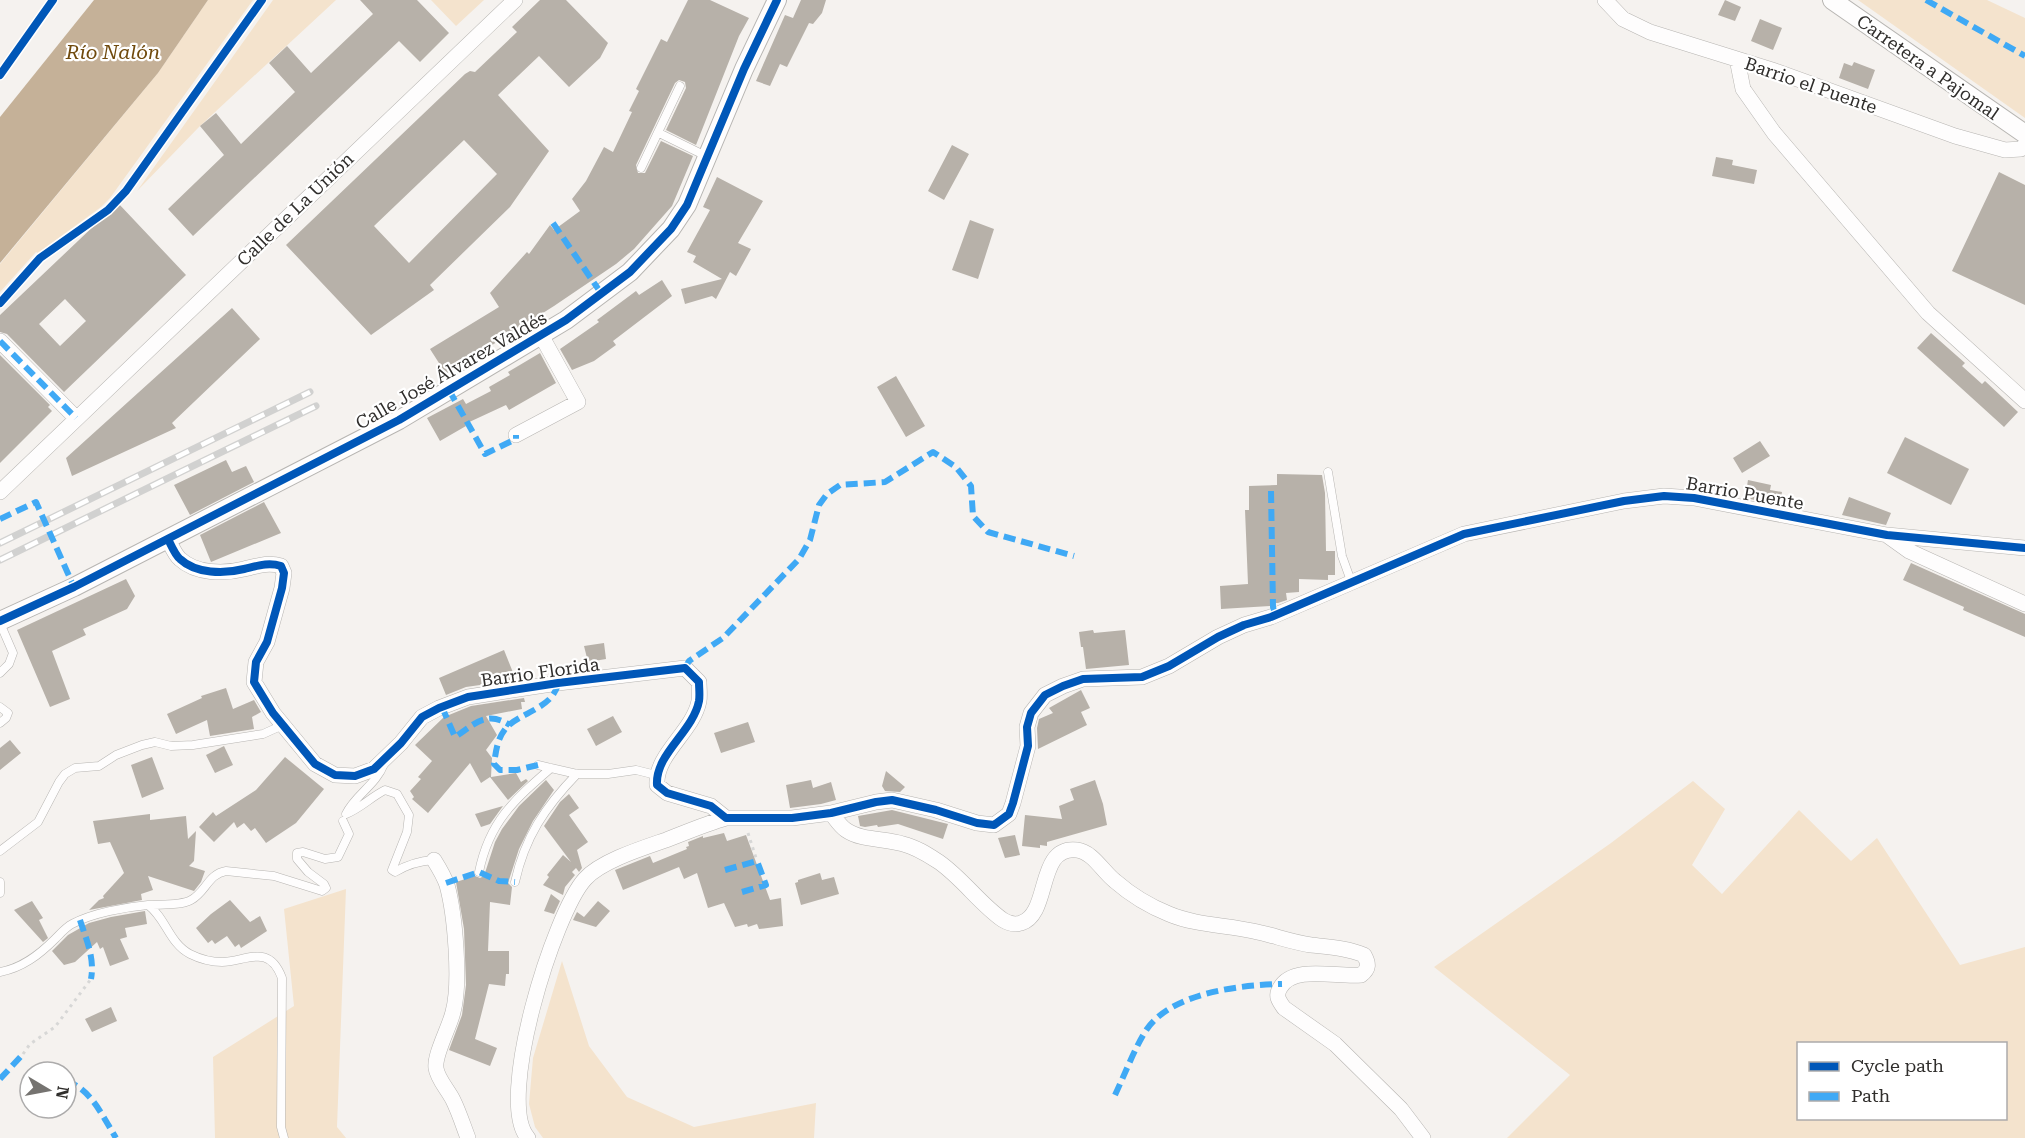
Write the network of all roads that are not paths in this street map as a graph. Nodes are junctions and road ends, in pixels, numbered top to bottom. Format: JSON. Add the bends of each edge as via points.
{"nodes":[{"id":1,"x":514,"y":0,"type":"edge"},
{"id":2,"x":777,"y":0,"type":"edge"},
{"id":3,"x":1605,"y":0,"type":"edge"},
{"id":4,"x":1832,"y":0,"type":"edge"},
{"id":5,"x":1737,"y":59,"type":"junction"},
{"id":6,"x":680,"y":86,"type":"dead end"},
{"id":7,"x":659,"y":133,"type":"junction"},
{"id":8,"x":2025,"y":134,"type":"edge"},
{"id":9,"x":2025,"y":145,"type":"edge"},
{"id":10,"x":708,"y":157,"type":"junction"},
{"id":11,"x":642,"y":168,"type":"dead end"},
{"id":12,"x":541,"y":335,"type":"junction"},
{"id":13,"x":0,"y":341,"type":"edge"},
{"id":14,"x":2025,"y":401,"type":"edge"},
{"id":15,"x":76,"y":418,"type":"junction"},
{"id":16,"x":516,"y":435,"type":"dead end"},
{"id":17,"x":1328,"y":472,"type":"dead end"},
{"id":18,"x":0,"y":492,"type":"edge"},
{"id":19,"x":1887,"y":535,"type":"junction"},
{"id":20,"x":168,"y":539,"type":"junction"},
{"id":21,"x":2025,"y":548,"type":"edge"},
{"id":22,"x":1356,"y":579,"type":"junction"},
{"id":23,"x":2025,"y":604,"type":"edge"},
{"id":24,"x":0,"y":622,"type":"edge"},
{"id":25,"x":0,"y":673,"type":"edge"},
{"id":26,"x":0,"y":707,"type":"edge"},
{"id":27,"x":0,"y":723,"type":"edge"},
{"id":28,"x":283,"y":725,"type":"junction"},
{"id":29,"x":386,"y":757,"type":"junction"},
{"id":30,"x":538,"y":765,"type":"dead end"},
{"id":31,"x":551,"y":768,"type":"junction"},
{"id":32,"x":577,"y":774,"type":"junction"},
{"id":33,"x":656,"y":775,"type":"junction"},
{"id":34,"x":831,"y":813,"type":"junction"},
{"id":35,"x":726,"y":818,"type":"junction"},
{"id":36,"x":343,"y":821,"type":"dead end"},
{"id":37,"x":0,"y":851,"type":"edge"},
{"id":38,"x":435,"y":860,"type":"joint"},
{"id":39,"x":479,"y":872,"type":"dead end"},
{"id":40,"x":0,"y":882,"type":"edge"},
{"id":41,"x":515,"y":882,"type":"dead end"},
{"id":42,"x":0,"y":893,"type":"edge"},
{"id":43,"x":148,"y":904,"type":"junction"},
{"id":44,"x":0,"y":972,"type":"edge"},
{"id":45,"x":284,"y":1138,"type":"edge"},
{"id":46,"x":468,"y":1138,"type":"edge"},
{"id":47,"x":528,"y":1138,"type":"edge"},
{"id":48,"x":1423,"y":1138,"type":"edge"}],
"edges":[{"from":1,"to":15,"type":"street","name":"Calle de La Unión"},
{"from":2,"to":10,"type":"street","name":"Calle José Álvarez Valdés"},
{"from":3,"to":5,"type":"street","name":"Barrio el Puente","via":[[1623,19],[1650,32]]},
{"from":4,"to":8,"type":"street","name":"Carretera a Pajomal"},
{"from":5,"to":9,"type":"street","name":"Barrio el Puente","via":[[1955,136],[2005,150]]},
{"from":5,"to":14,"type":"street","via":[[1743,89],[1774,133],[1928,313]]},
{"from":6,"to":7,"type":"lane"},
{"from":7,"to":10,"type":"lane"},
{"from":7,"to":11,"type":"lane"},
{"from":10,"to":12,"type":"street","name":"Calle José Álvarez Valdés","via":[[671,229],[630,272]]},
{"from":12,"to":16,"type":"street","via":[[578,402]]},
{"from":12,"to":20,"type":"street","name":"Calle José Álvarez Valdés","via":[[399,420]]},
{"from":13,"to":15,"type":"street"},
{"from":15,"to":18,"type":"street","name":"Calle de La Unión"},
{"from":17,"to":22,"type":"lane","via":[[1342,556]]},
{"from":19,"to":21,"type":"street","name":"Barrio Puente"},
{"from":19,"to":22,"type":"street","name":"Barrio Puente","via":[[1694,498],[1664,496],[1464,534]]},
{"from":19,"to":23,"type":"street","name":"Barrio Puente","via":[[1909,551]]},
{"from":20,"to":24,"type":"street","name":"Calle José Álvarez Valdés"},
{"from":20,"to":28,"type":"street","name":"Barrio Florida","via":[[178,559],[208,571],[227,573],[271,563],[281,566],[282,588],[267,642],[256,662],[254,682]]},
{"from":22,"to":34,"type":"street","name":"Barrio Puente","via":[[1226,633],[1142,677],[1083,679],[1045,695],[1031,713],[1028,746],[1009,814],[994,825],[977,824],[892,800]]},
{"from":24,"to":25,"type":"lane","via":[[13,653]]},
{"from":26,"to":27,"type":"lane","via":[[8,713]]},
{"from":28,"to":29,"type":"street","name":"Barrio Florida","via":[[315,764],[335,775],[364,773]]},
{"from":28,"to":37,"type":"lane","via":[[263,734],[193,745],[155,742],[116,755],[99,766],[75,768],[59,782],[38,822]]},
{"from":29,"to":33,"type":"street","name":"Barrio Florida","via":[[422,717],[468,697],[685,668],[699,682],[699,702]]},
{"from":29,"to":38,"type":"lane","via":[[380,776],[346,814],[385,790],[397,794],[409,815],[407,832],[392,870]]},
{"from":30,"to":31,"type":"lane"},
{"from":31,"to":32,"type":"lane"},
{"from":31,"to":39,"type":"lane","via":[[516,797],[494,828]]},
{"from":32,"to":33,"type":"lane","via":[[636,770]]},
{"from":32,"to":41,"type":"lane","via":[[541,816],[527,843]]},
{"from":33,"to":35,"type":"street","via":[[657,785],[667,793],[711,806]]},
{"from":34,"to":35,"type":"street","via":[[770,820]]},
{"from":34,"to":48,"type":"street","via":[[845,830],[924,852],[1005,921],[1015,924],[1032,916],[1048,870],[1059,854],[1076,850],[1085,852],[1138,899],[1172,915],[1364,955],[1368,965],[1361,975],[1292,977],[1282,984],[1278,1000],[1335,1044],[1401,1109]]},
{"from":35,"to":47,"type":"street","via":[[613,860],[585,878],[571,900],[542,973],[521,1058],[520,1118]]},
{"from":36,"to":43,"type":"lane","via":[[349,834],[338,857],[325,859],[297,853],[297,859],[308,872],[324,884],[326,888],[322,891],[274,876],[226,871],[211,877],[201,893],[188,902]]},
{"from":38,"to":46,"type":"street","via":[[446,883],[454,922],[456,987],[449,1028],[435,1066]]},
{"from":40,"to":42,"type":"lane"},
{"from":43,"to":44,"type":"lane","via":[[70,924],[32,959]]},
{"from":43,"to":45,"type":"lane","via":[[171,938],[189,954],[209,962],[258,957],[278,967],[283,1000]]}]}
